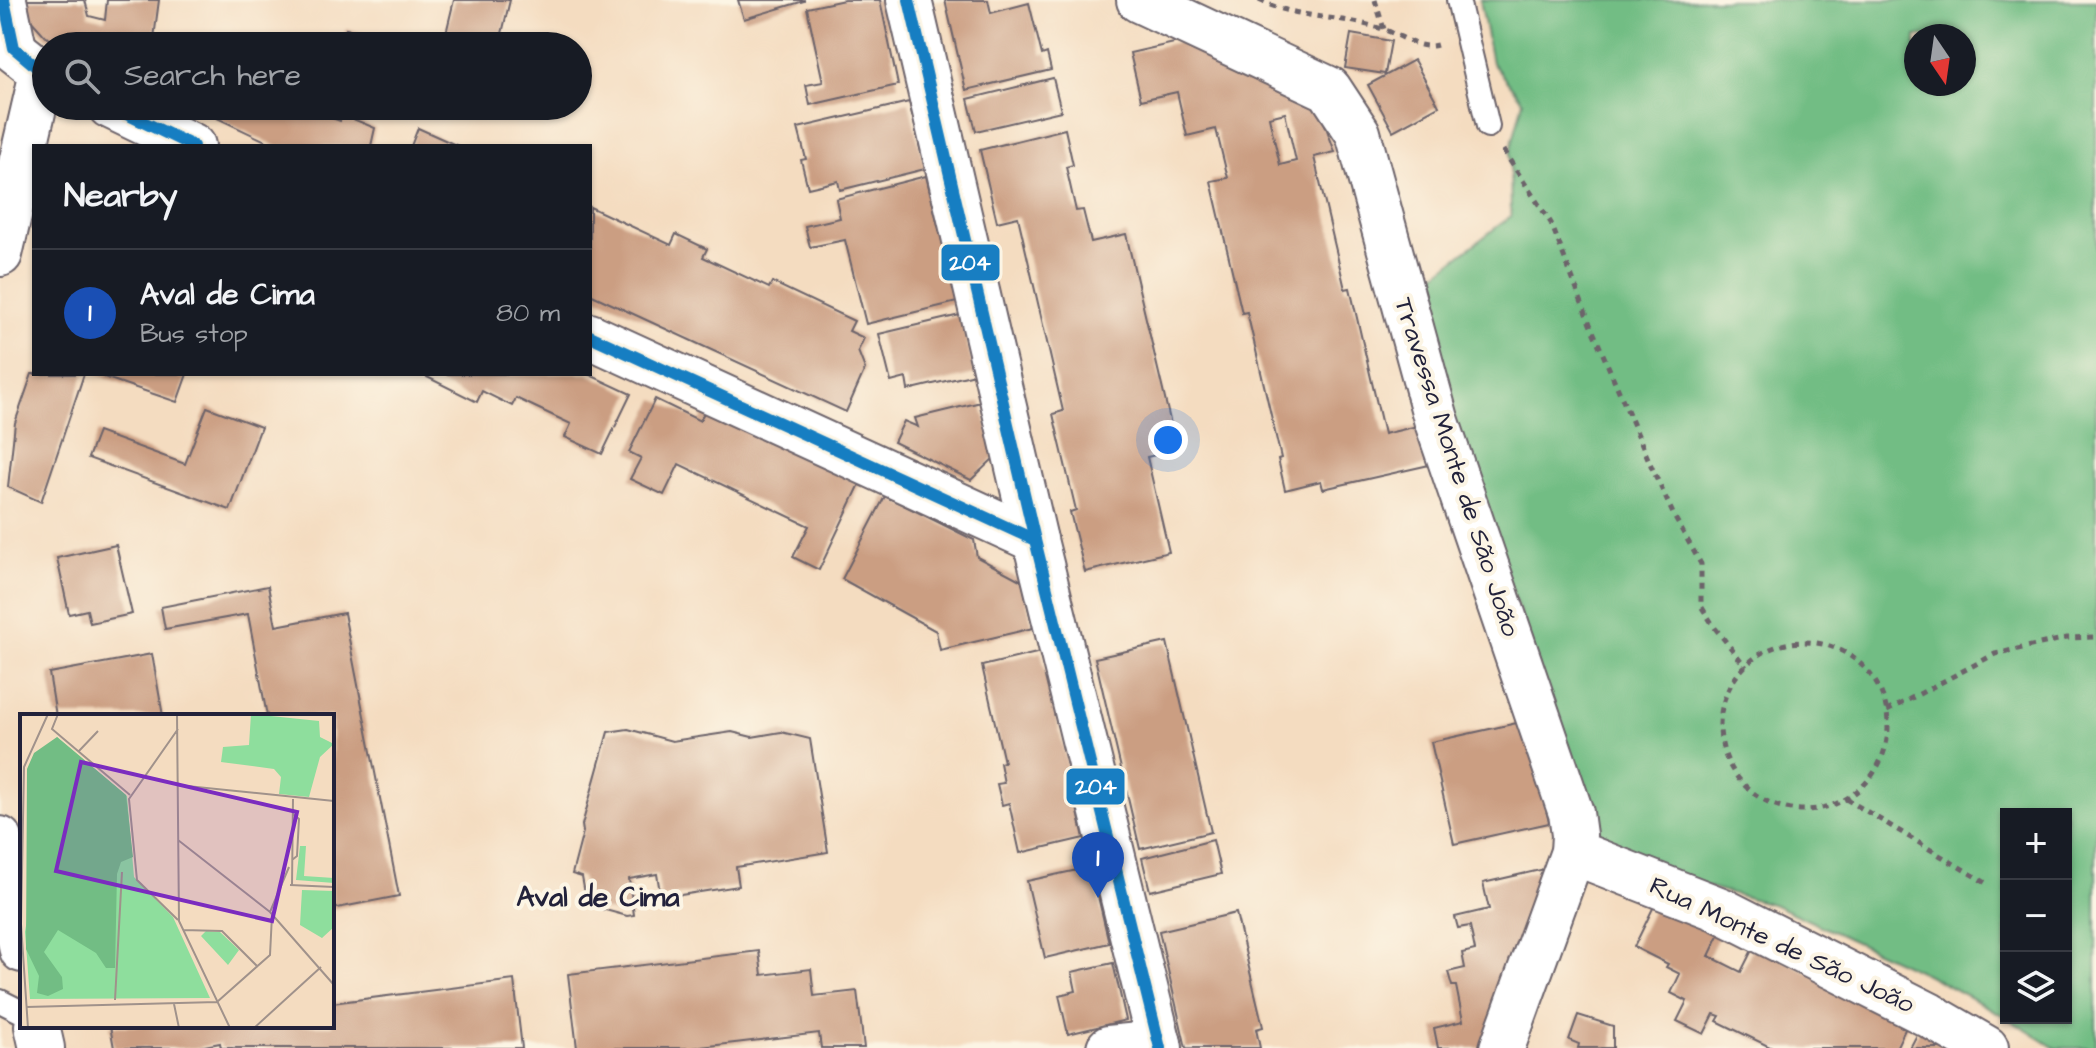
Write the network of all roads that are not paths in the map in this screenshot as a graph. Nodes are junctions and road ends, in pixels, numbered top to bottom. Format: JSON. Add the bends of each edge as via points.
{"nodes":[{"id":1,"x":4,"y":0,"type":"edge"},
{"id":2,"x":909,"y":0,"type":"edge"},
{"id":3,"x":1139,"y":0,"type":"edge"},
{"id":4,"x":1458,"y":0,"type":"edge"},
{"id":5,"x":25,"y":59,"type":"edge"},
{"id":6,"x":139,"y":120,"type":"edge"},
{"id":7,"x":1488,"y":126,"type":"road end"},
{"id":8,"x":189,"y":144,"type":"edge"},
{"id":9,"x":0,"y":254,"type":"edge"},
{"id":10,"x":592,"y":337,"type":"edge"},
{"id":11,"x":1035,"y":540,"type":"junction"},
{"id":12,"x":0,"y":839,"type":"edge"},
{"id":13,"x":1573,"y":852,"type":"junction"},
{"id":14,"x":20,"y":940,"type":"edge"},
{"id":15,"x":0,"y":1001,"type":"edge"},
{"id":16,"x":20,"y":1011,"type":"edge"},
{"id":17,"x":37,"y":1028,"type":"edge"},
{"id":18,"x":1160,"y":1045,"type":"edge"},
{"id":19,"x":42,"y":1048,"type":"edge"},
{"id":20,"x":1109,"y":1048,"type":"edge"},
{"id":21,"x":1502,"y":1048,"type":"edge"},
{"id":22,"x":1986,"y":1048,"type":"edge"}],
"edges":[{"from":1,"to":5,"type":"street"},
{"from":2,"to":11,"type":"street"},
{"from":3,"to":13,"type":"street","name":"Travessa Monte de São João","via":[[1329,89],[1358,133],[1436,419],[1571,813]]},
{"from":4,"to":7,"type":"lane"},
{"from":5,"to":9,"type":"street"},
{"from":6,"to":8,"type":"street"},
{"from":10,"to":11,"type":"street"},
{"from":11,"to":18,"type":"street"},
{"from":12,"to":14,"type":"street"},
{"from":13,"to":21,"type":"street","name":"Travessa Monte de São João"},
{"from":13,"to":22,"type":"street","name":"Rua Monte de São João","via":[[1721,910]]},
{"from":15,"to":16,"type":"lane"},
{"from":17,"to":19,"type":"street"},
{"from":18,"to":20,"type":"street"}]}
